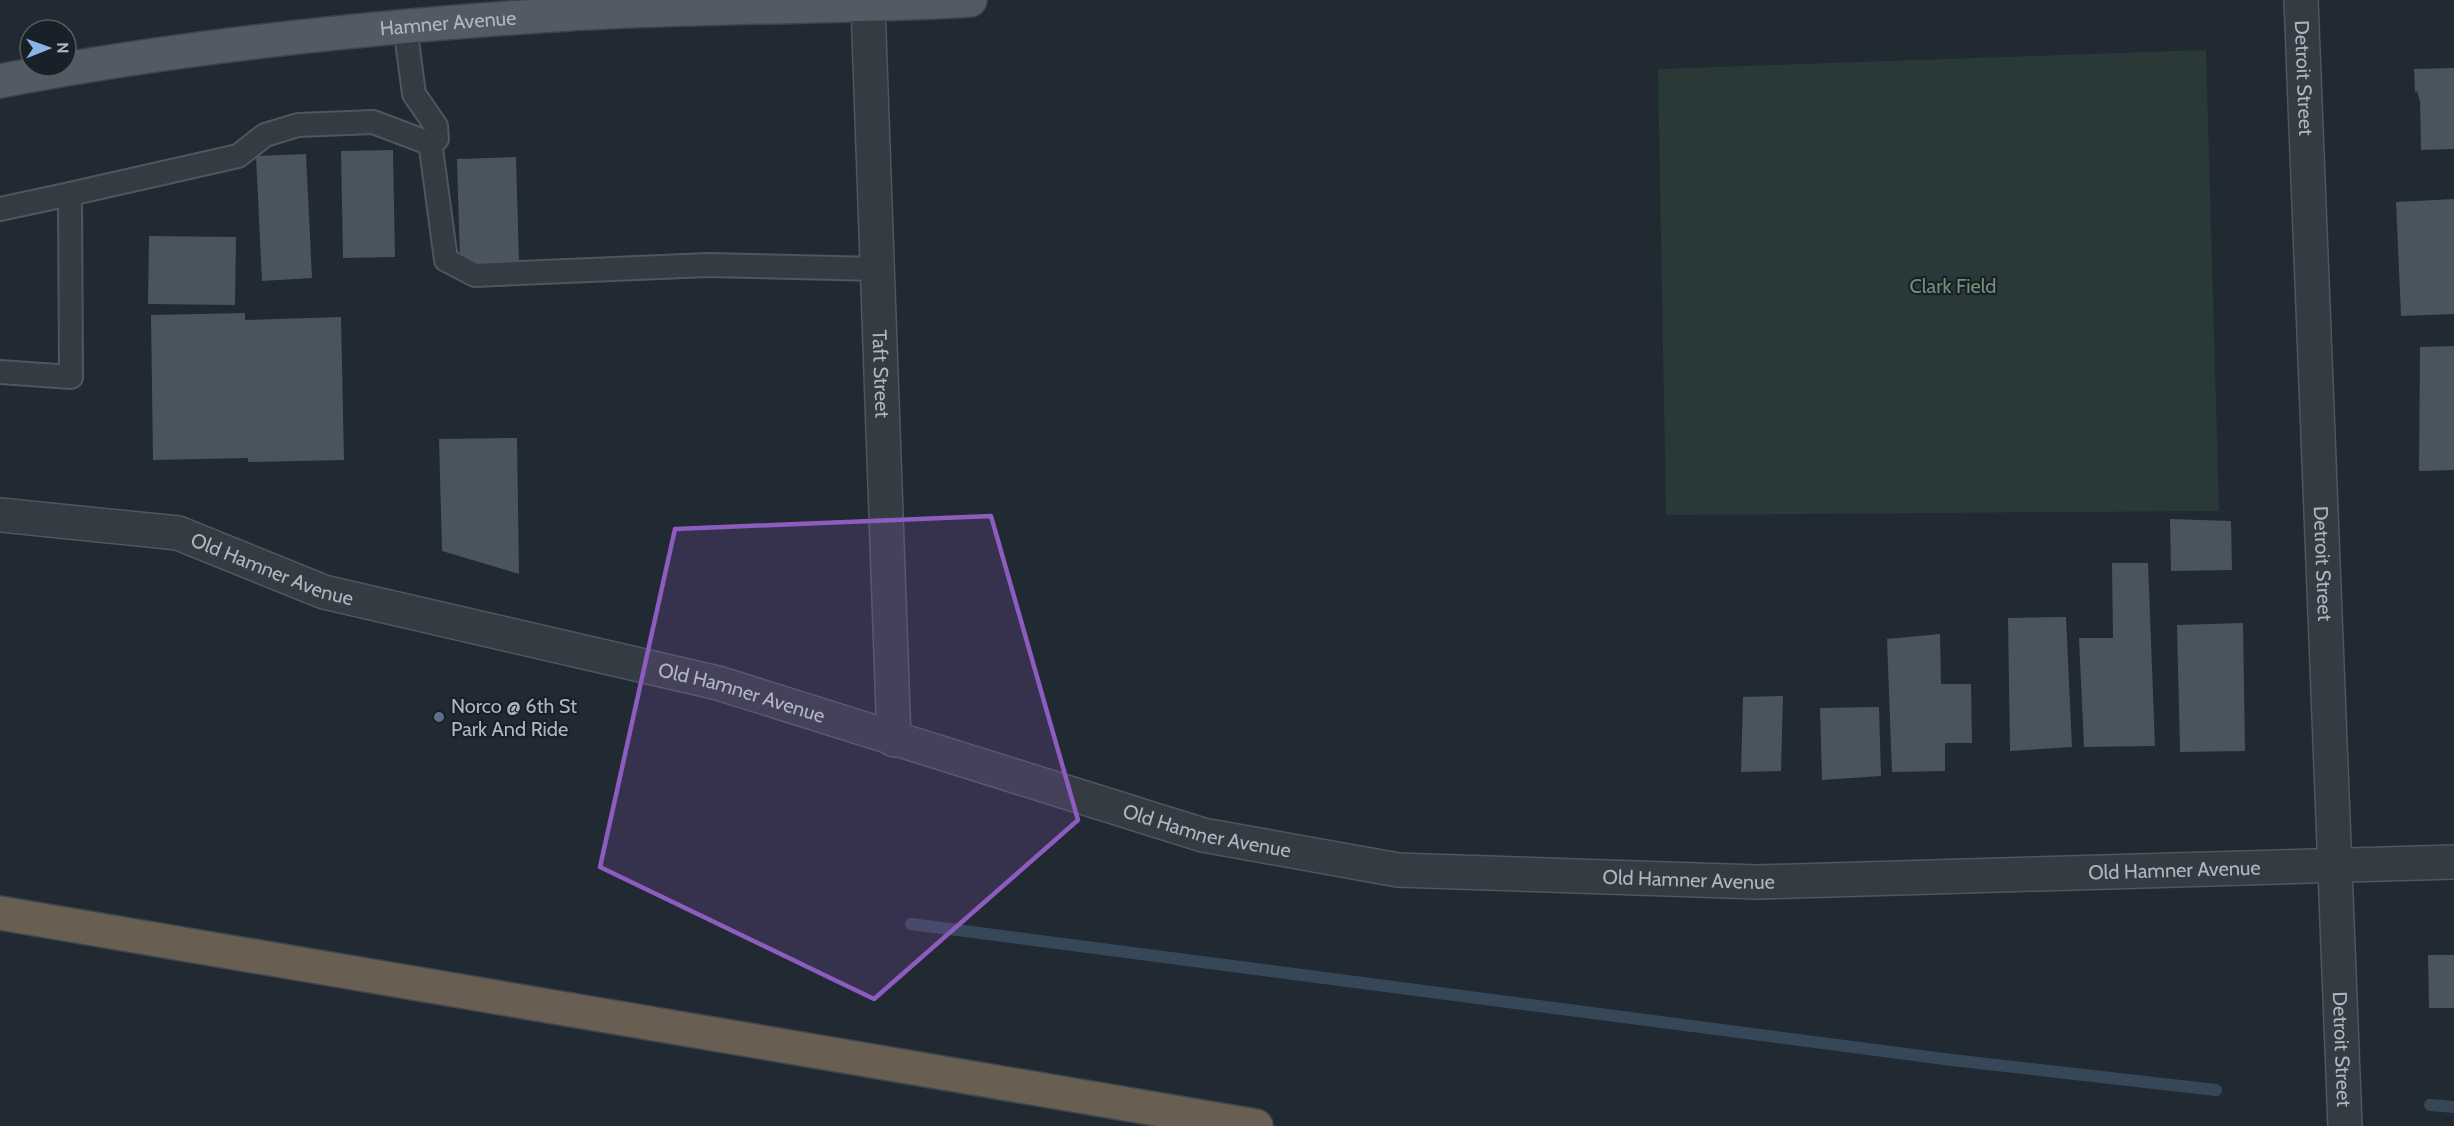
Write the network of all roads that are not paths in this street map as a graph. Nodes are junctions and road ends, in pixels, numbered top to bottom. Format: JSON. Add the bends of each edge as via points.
{"nodes":[{"id":1,"x":970,"y":0,"type":"edge"},
{"id":2,"x":2301,"y":0,"type":"edge"},
{"id":3,"x":868,"y":6,"type":"junction"},
{"id":4,"x":501,"y":10,"type":"edge"},
{"id":5,"x":405,"y":26,"type":"junction"},
{"id":6,"x":0,"y":81,"type":"edge"},
{"id":7,"x":430,"y":141,"type":"junction"},
{"id":8,"x":70,"y":194,"type":"junction"},
{"id":9,"x":0,"y":209,"type":"edge"},
{"id":10,"x":878,"y":269,"type":"junction"},
{"id":11,"x":0,"y":372,"type":"edge"},
{"id":12,"x":0,"y":515,"type":"edge"},
{"id":13,"x":894,"y":740,"type":"junction"},
{"id":14,"x":2454,"y":862,"type":"edge"},
{"id":15,"x":2336,"y":863,"type":"junction"},
{"id":16,"x":0,"y":914,"type":"edge"},
{"id":17,"x":1256,"y":1126,"type":"edge"},
{"id":18,"x":2344,"y":1126,"type":"edge"}],
"edges":[{"from":1,"to":3,"type":"main road","name":"Hamner Avenue"},
{"from":2,"to":15,"type":"street","name":"Detroit Street"},
{"from":3,"to":4,"type":"main road","name":"Hamner Avenue","via":[[570,14]]},
{"from":3,"to":10,"type":"street","name":"Taft Street"},
{"from":4,"to":5,"type":"main road","name":"Hamner Avenue"},
{"from":5,"to":6,"type":"main road","name":"Hamner Avenue","via":[[188,49]]},
{"from":5,"to":7,"type":"lane","via":[[414,94],[436,126],[437,139]]},
{"from":7,"to":8,"type":"lane","via":[[372,122],[298,125],[265,135],[238,156]]},
{"from":7,"to":10,"type":"lane","via":[[446,260],[475,274],[707,265]]},
{"from":8,"to":9,"type":"lane"},
{"from":8,"to":11,"type":"lane","via":[[71,377]]},
{"from":10,"to":13,"type":"street","name":"Taft Street"},
{"from":12,"to":13,"type":"street","name":"Old Hamner Avenue","via":[[178,533],[324,592],[718,683]]},
{"from":13,"to":15,"type":"street","name":"Old Hamner Avenue","via":[[1203,835],[1398,870],[1758,882]]},
{"from":14,"to":15,"type":"street","name":"Old Hamner Avenue"},
{"from":15,"to":18,"type":"street","name":"Detroit Street"},
{"from":16,"to":17,"type":"highway"}]}
